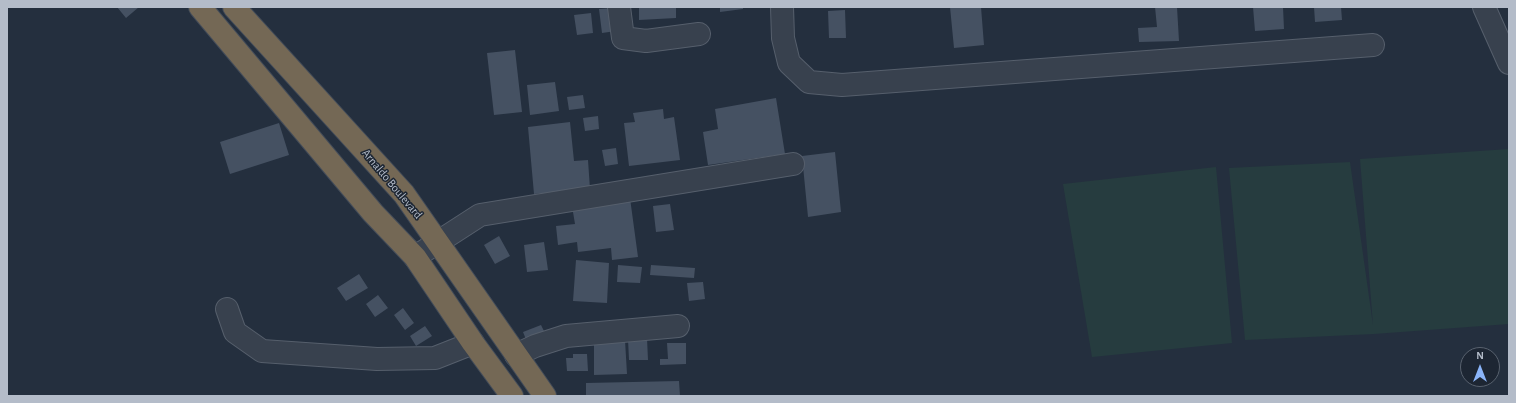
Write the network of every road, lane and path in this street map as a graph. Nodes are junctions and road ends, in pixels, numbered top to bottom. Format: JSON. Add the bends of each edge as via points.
{"nodes":[{"id":1,"x":200,"y":7,"type":"edge"},
{"id":2,"x":234,"y":7,"type":"edge"},
{"id":3,"x":618,"y":7,"type":"edge"},
{"id":4,"x":782,"y":7,"type":"edge"},
{"id":5,"x":1484,"y":7,"type":"edge"},
{"id":6,"x":699,"y":34,"type":"dead end"},
{"id":7,"x":1373,"y":45,"type":"dead end"},
{"id":8,"x":1509,"y":63,"type":"edge"},
{"id":9,"x":793,"y":164,"type":"dead end"},
{"id":10,"x":438,"y":242,"type":"junction"},
{"id":11,"x":415,"y":257,"type":"junction"},
{"id":12,"x":227,"y":309,"type":"dead end"},
{"id":13,"x":678,"y":326,"type":"dead end"},
{"id":14,"x":473,"y":343,"type":"junction"},
{"id":15,"x":516,"y":355,"type":"junction"},
{"id":16,"x":512,"y":396,"type":"edge"},
{"id":17,"x":545,"y":396,"type":"edge"}],
"edges":[{"from":1,"to":11,"type":"highway","via":[[373,213]]},
{"from":2,"to":10,"type":"highway","name":"Arnaldo Boulevard","via":[[404,194]]},
{"from":3,"to":6,"type":"street","via":[[623,38],[646,41]]},
{"from":4,"to":7,"type":"street","via":[[783,38],[788,63],[810,82],[842,85]]},
{"from":5,"to":8,"type":"street"},
{"from":9,"to":10,"type":"street","via":[[480,216]]},
{"from":10,"to":11,"type":"street"},
{"from":10,"to":15,"type":"highway","name":"Arnaldo Boulevard"},
{"from":11,"to":14,"type":"highway"},
{"from":12,"to":14,"type":"street","via":[[235,332],[262,351],[377,359],[435,358]]},
{"from":13,"to":15,"type":"street","via":[[566,336]]},
{"from":14,"to":16,"type":"highway"},
{"from":15,"to":17,"type":"highway","name":"Arnaldo Boulevard"}]}
